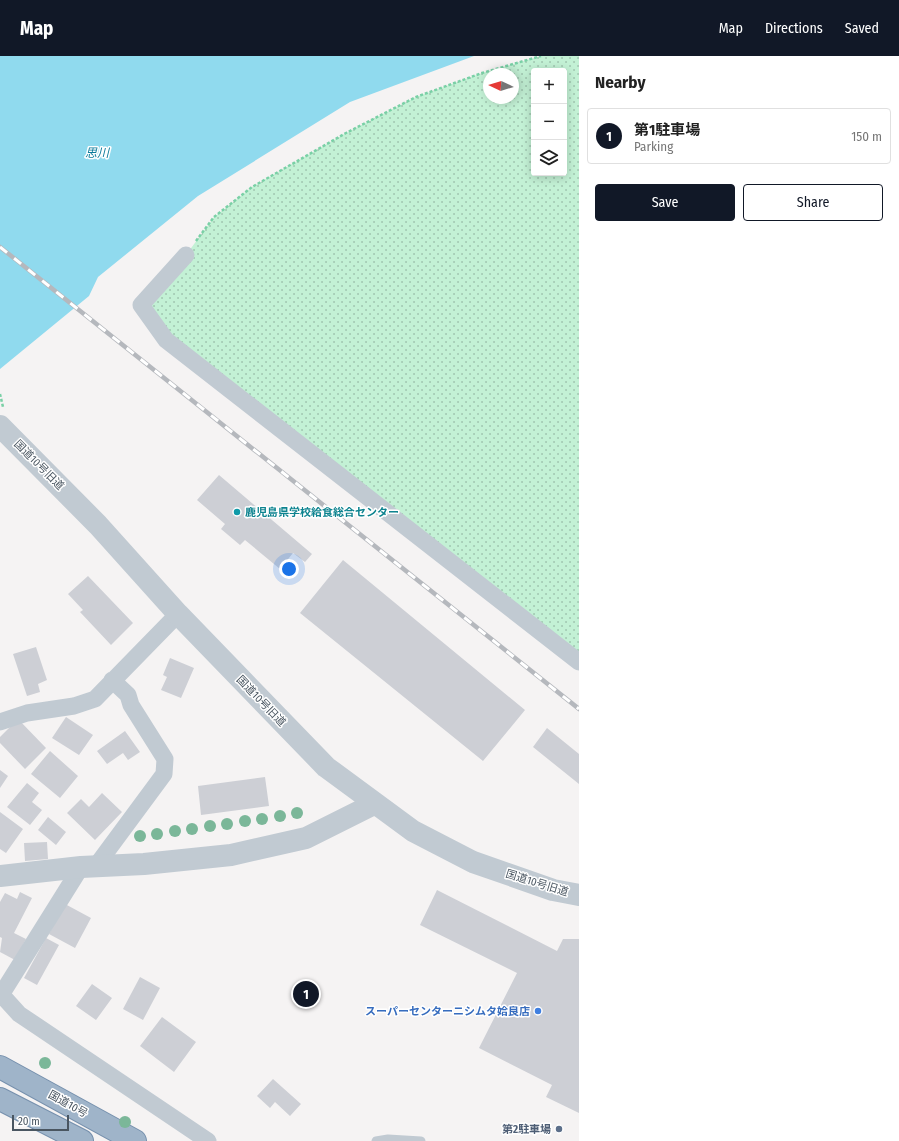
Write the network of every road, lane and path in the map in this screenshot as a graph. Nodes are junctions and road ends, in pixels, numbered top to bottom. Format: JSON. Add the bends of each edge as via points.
{"nodes":[{"id":1,"x":541,"y":56,"type":"edge"},
{"id":2,"x":186,"y":255,"type":"joint"},
{"id":3,"x":4,"y":430,"type":"edge"},
{"id":4,"x":178,"y":614,"type":"junction"},
{"id":5,"x":579,"y":662,"type":"edge"},
{"id":6,"x":112,"y":680,"type":"junction"},
{"id":7,"x":0,"y":722,"type":"edge"},
{"id":8,"x":374,"y":804,"type":"junction"},
{"id":9,"x":88,"y":866,"type":"junction"},
{"id":10,"x":0,"y":876,"type":"edge"},
{"id":11,"x":579,"y":895,"type":"edge"},
{"id":12,"x":1,"y":994,"type":"edge"},
{"id":13,"x":0,"y":1067,"type":"edge"},
{"id":14,"x":0,"y":1099,"type":"edge"},
{"id":15,"x":82,"y":1141,"type":"edge"},
{"id":16,"x":135,"y":1141,"type":"edge"},
{"id":17,"x":208,"y":1141,"type":"edge"},
{"id":18,"x":376,"y":1141,"type":"edge"},
{"id":19,"x":422,"y":1141,"type":"edge"}],
"edges":[{"from":1,"to":2,"type":"path","via":[[416,97],[346,133],[252,187],[214,216]]},
{"from":2,"to":5,"type":"street","via":[[141,305],[166,340]]},
{"from":3,"to":4,"type":"street","name":"国道10号旧道","via":[[98,525]]},
{"from":4,"to":6,"type":"street"},
{"from":4,"to":8,"type":"street","name":"国道10号旧道","via":[[326,767]]},
{"from":6,"to":7,"type":"street","via":[[95,699],[74,706],[27,713]]},
{"from":6,"to":9,"type":"street","via":[[128,695],[131,705],[165,759],[164,774]]},
{"from":8,"to":9,"type":"street","via":[[306,838],[231,855],[144,864]]},
{"from":8,"to":11,"type":"street","name":"国道10号旧道","via":[[413,831],[473,862],[539,885]]},
{"from":9,"to":10,"type":"street"},
{"from":9,"to":12,"type":"street"},
{"from":12,"to":17,"type":"street","via":[[19,1014]]},
{"from":13,"to":16,"type":"highway","name":"国道10号"},
{"from":14,"to":15,"type":"highway"},
{"from":18,"to":19,"type":"lane"}]}
